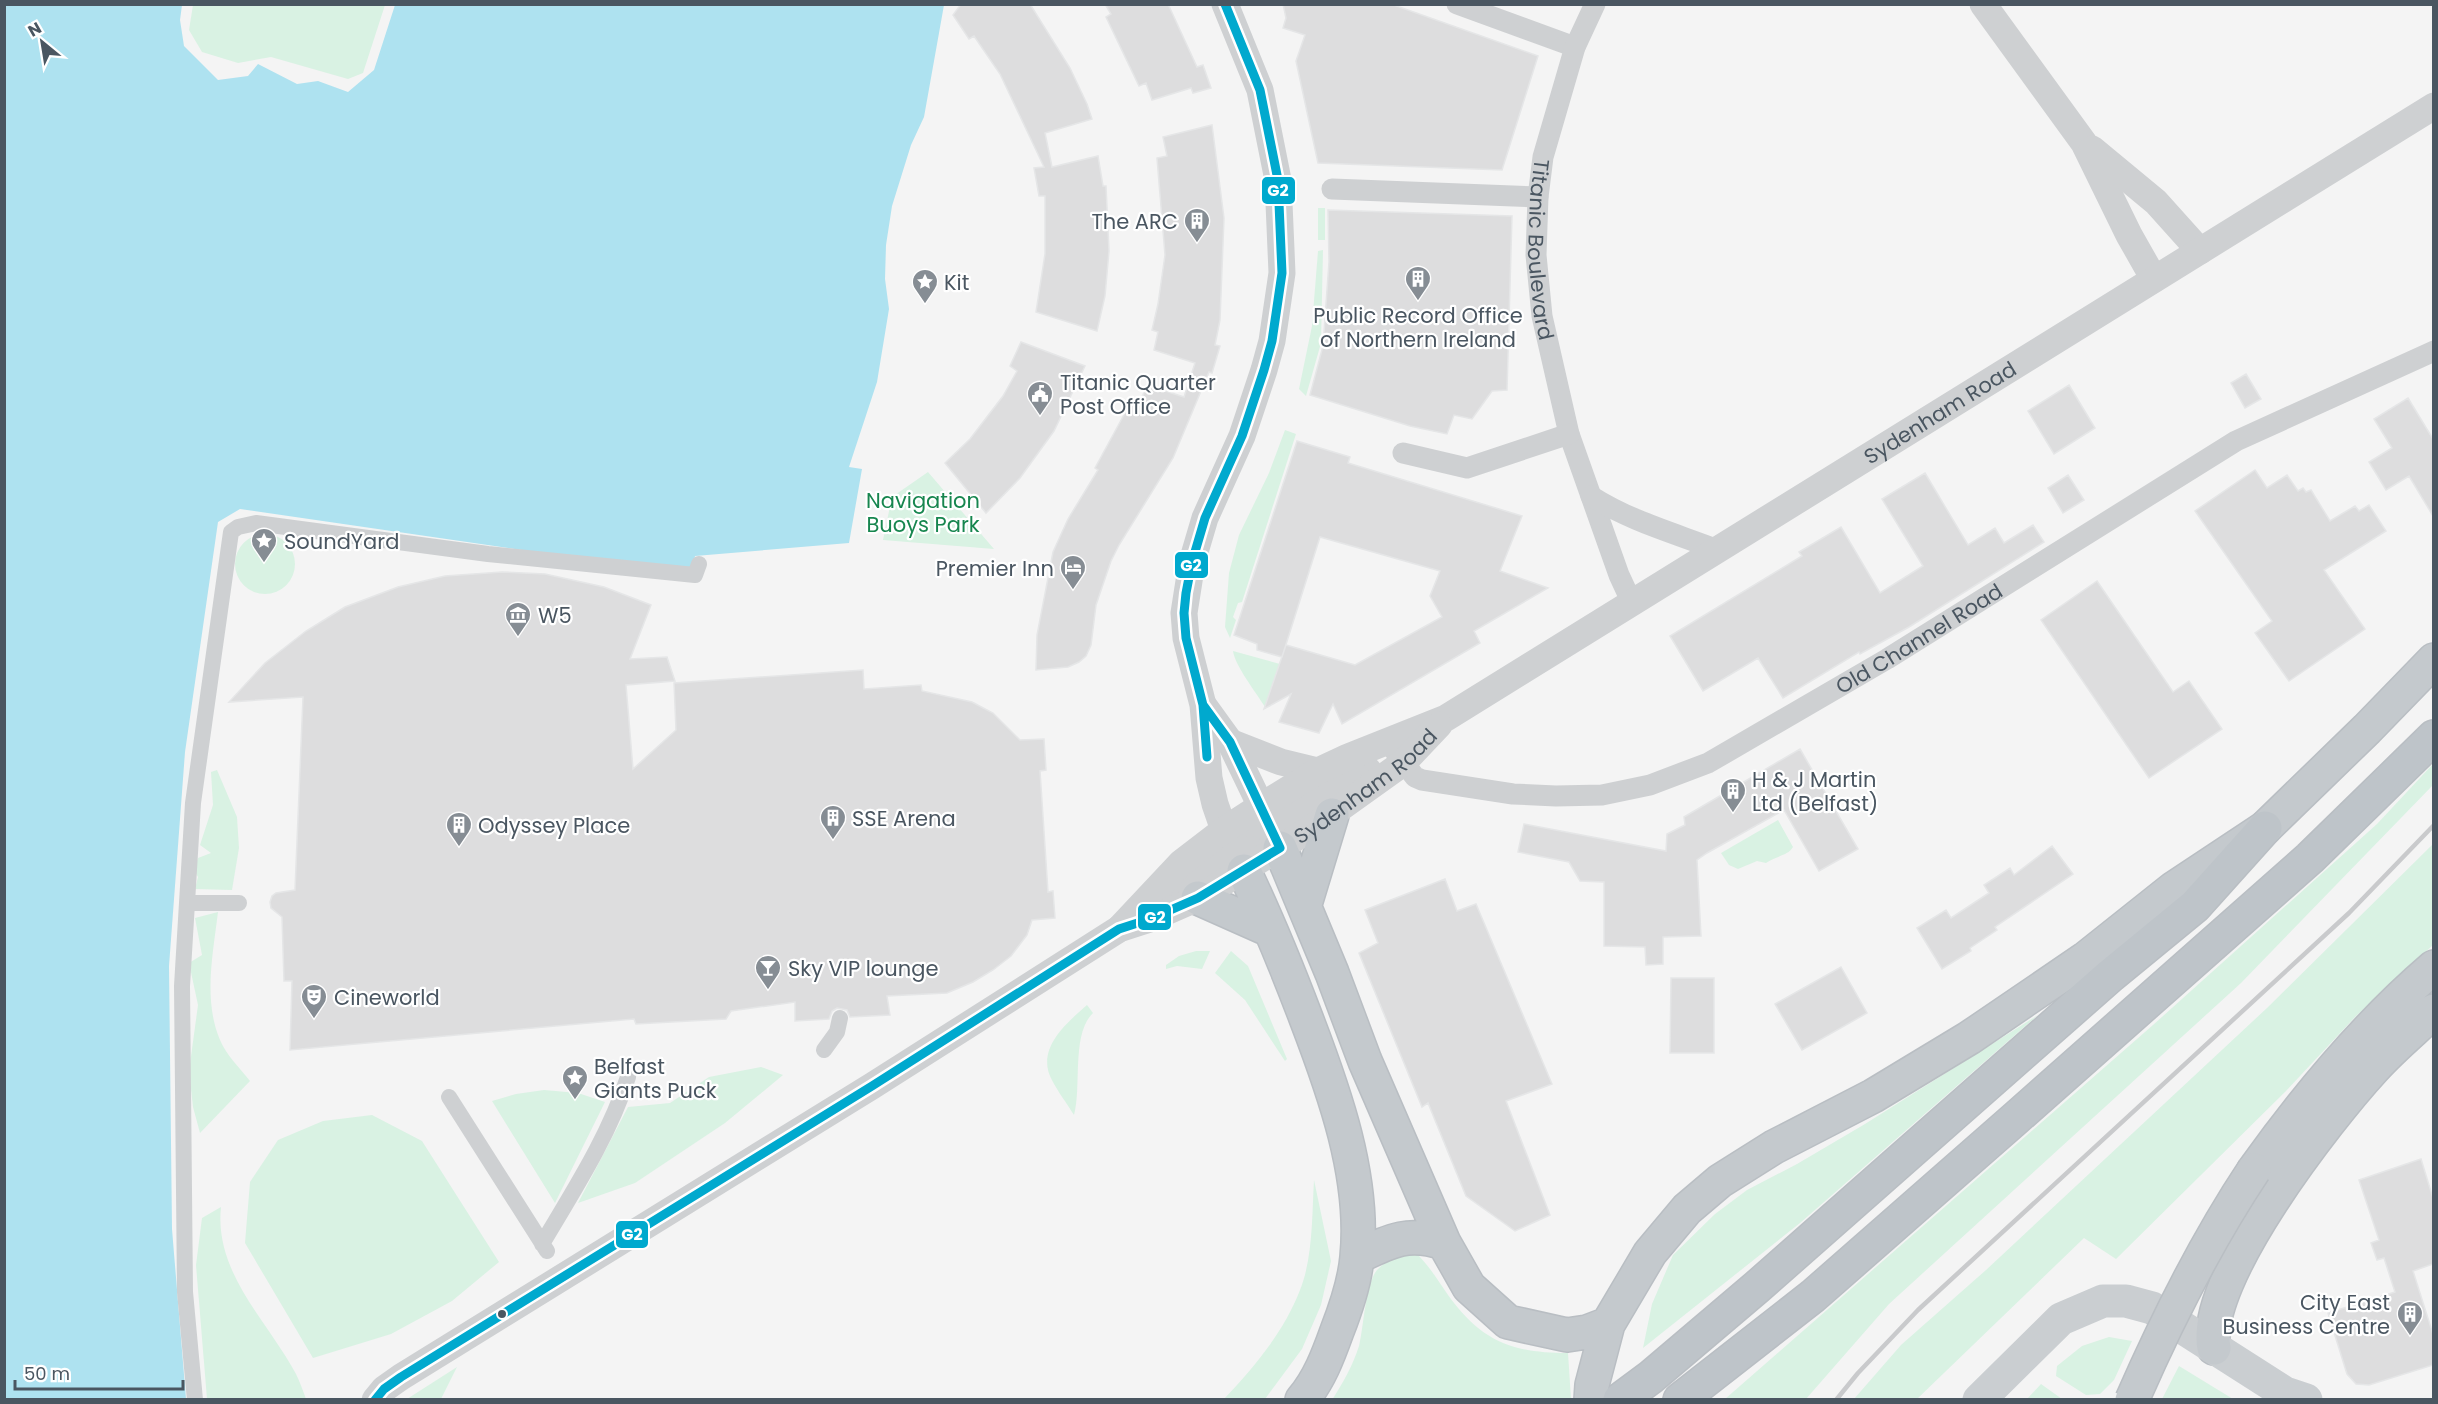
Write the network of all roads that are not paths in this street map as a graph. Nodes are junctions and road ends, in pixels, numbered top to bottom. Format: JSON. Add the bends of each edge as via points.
{"nodes":[{"id":1,"x":1225,"y":4,"type":"edge"},
{"id":2,"x":1457,"y":4,"type":"edge"},
{"id":3,"x":1595,"y":4,"type":"edge"},
{"id":4,"x":1983,"y":4,"type":"edge"},
{"id":5,"x":1575,"y":48,"type":"junction"},
{"id":6,"x":2433,"y":106,"type":"edge"},
{"id":7,"x":2084,"y":142,"type":"junction"},
{"id":8,"x":1332,"y":189,"type":"dead end"},
{"id":9,"x":1538,"y":197,"type":"junction"},
{"id":10,"x":2200,"y":251,"type":"junction"},
{"id":11,"x":2154,"y":279,"type":"junction"},
{"id":12,"x":2433,"y":351,"type":"edge"},
{"id":13,"x":1569,"y":434,"type":"junction"},
{"id":14,"x":1403,"y":453,"type":"dead end"},
{"id":15,"x":1590,"y":496,"type":"junction"},
{"id":16,"x":1718,"y":550,"type":"junction"},
{"id":17,"x":699,"y":564,"type":"dead end"},
{"id":18,"x":1632,"y":603,"type":"junction"},
{"id":19,"x":2433,"y":660,"type":"edge"},
{"id":20,"x":1203,"y":705,"type":"junction"},
{"id":21,"x":2433,"y":737,"type":"edge"},
{"id":22,"x":1230,"y":742,"type":"junction"},
{"id":23,"x":1402,"y":751,"type":"junction"},
{"id":24,"x":1318,"y":771,"type":"junction"},
{"id":25,"x":1332,"y":815,"type":"junction"},
{"id":26,"x":1271,"y":828,"type":"junction"},
{"id":27,"x":2265,"y":828,"type":"junction"},
{"id":28,"x":1234,"y":850,"type":"junction"},
{"id":29,"x":1198,"y":898,"type":"junction"},
{"id":30,"x":187,"y":903,"type":"junction"},
{"id":31,"x":239,"y":903,"type":"dead end"},
{"id":32,"x":1305,"y":904,"type":"junction"},
{"id":33,"x":1119,"y":929,"type":"junction"},
{"id":34,"x":1270,"y":930,"type":"junction"},
{"id":35,"x":2433,"y":967,"type":"edge"},
{"id":36,"x":2433,"y":1011,"type":"edge"},
{"id":37,"x":840,"y":1018,"type":"dead end"},
{"id":38,"x":824,"y":1050,"type":"dead end"},
{"id":39,"x":628,"y":1077,"type":"dead end"},
{"id":40,"x":449,"y":1097,"type":"dead end"},
{"id":41,"x":1444,"y":1243,"type":"junction"},
{"id":42,"x":1357,"y":1257,"type":"junction"},
{"id":43,"x":1608,"y":1324,"type":"junction"},
{"id":44,"x":2214,"y":1348,"type":"junction"},
{"id":45,"x":2292,"y":1397,"type":"edge"},
{"id":46,"x":195,"y":1400,"type":"edge"},
{"id":47,"x":375,"y":1400,"type":"edge"},
{"id":48,"x":1302,"y":1400,"type":"edge"},
{"id":49,"x":1591,"y":1400,"type":"edge"},
{"id":50,"x":1620,"y":1400,"type":"edge"},
{"id":51,"x":1680,"y":1400,"type":"edge"},
{"id":52,"x":1979,"y":1400,"type":"edge"},
{"id":53,"x":2132,"y":1400,"type":"edge"}],
"edges":[{"from":1,"to":20,"type":"street","via":[[1260,90],[1278,180],[1282,273],[1264,370],[1242,436],[1205,518],[1186,593],[1186,638]]},
{"from":2,"to":5,"type":"street"},
{"from":3,"to":5,"type":"street","name":"Titanic Boulevard"},
{"from":4,"to":7,"type":"street"},
{"from":5,"to":9,"type":"street","name":"Titanic Boulevard","via":[[1543,157]]},
{"from":6,"to":10,"type":"street","name":"Sydenham Road"},
{"from":7,"to":10,"type":"street","via":[[2156,202]]},
{"from":7,"to":11,"type":"street"},
{"from":8,"to":9,"type":"street"},
{"from":9,"to":13,"type":"street","name":"Titanic Boulevard","via":[[1536,255],[1542,316]]},
{"from":10,"to":11,"type":"street","name":"Sydenham Road"},
{"from":11,"to":16,"type":"street","name":"Sydenham Road"},
{"from":12,"to":23,"type":"street","name":"Old Channel Road","via":[[2236,441],[1887,659],[1708,763],[1650,784],[1602,795],[1556,796],[1444,785],[1415,777]]},
{"from":13,"to":14,"type":"street","via":[[1467,468]]},
{"from":13,"to":15,"type":"street","name":"Titanic Boulevard"},
{"from":15,"to":16,"type":"street","via":[[1615,512]]},
{"from":15,"to":18,"type":"street","name":"Titanic Boulevard"},
{"from":16,"to":18,"type":"street","name":"Sydenham Road"},
{"from":17,"to":30,"type":"street","via":[[695,575],[488,554],[256,523],[238,527],[231,532],[193,803]]},
{"from":18,"to":23,"type":"street","name":"Sydenham Road","via":[[1446,718]]},
{"from":19,"to":27,"type":"highway"},
{"from":20,"to":22,"type":"street"},
{"from":20,"to":28,"type":"street","via":[[1209,778]]},
{"from":21,"to":51,"type":"highway","via":[[2310,858],[2007,1126],[1813,1296]]},
{"from":22,"to":24,"type":"street","via":[[1281,762]]},
{"from":22,"to":26,"type":"street"},
{"from":23,"to":24,"type":"street","name":"Sydenham Road"},
{"from":23,"to":25,"type":"street","name":"Sydenham Road"},
{"from":23,"to":26,"type":"street"},
{"from":24,"to":26,"type":"street","name":"Sydenham Road"},
{"from":25,"to":26,"type":"street","name":"Sydenham Road"},
{"from":25,"to":32,"type":"highway"},
{"from":26,"to":28,"type":"street","name":"Sydenham Road"},
{"from":26,"to":28,"type":"street","name":"Sydenham Road"},
{"from":26,"to":32,"type":"highway"},
{"from":27,"to":43,"type":"highway","via":[[2173,889],[2085,959],[1969,1038],[1720,1181],[1687,1209],[1650,1253]]},
{"from":27,"to":50,"type":"highway","via":[[2195,906]]},
{"from":28,"to":29,"type":"street","name":"Sydenham Road"},
{"from":28,"to":33,"type":"street","name":"Sydenham Road","via":[[1178,886],[1152,894]]},
{"from":28,"to":34,"type":"highway"},
{"from":29,"to":33,"type":"street","name":"Sydenham Road"},
{"from":29,"to":34,"type":"highway"},
{"from":30,"to":31,"type":"street"},
{"from":30,"to":46,"type":"street","via":[[182,986],[185,1292]]},
{"from":32,"to":41,"type":"highway","via":[[1365,1061]]},
{"from":33,"to":47,"type":"street","name":"Sydenham Road","via":[[401,1377]]},
{"from":34,"to":42,"type":"highway","via":[[1347,1140],[1357,1211]]},
{"from":35,"to":53,"type":"highway","bridge":true,"via":[[2358,1039],[2297,1110],[2254,1170],[2197,1265]]},
{"from":36,"to":44,"type":"highway","via":[[2375,1066],[2290,1173],[2223,1290],[2212,1330]]},
{"from":37,"to":38,"type":"street","via":[[837,1032]]},
{"from":39,"to":40,"type":"street","via":[[590,1163],[545,1248]]},
{"from":41,"to":42,"type":"highway","via":[[1423,1236],[1395,1239]]},
{"from":41,"to":43,"type":"highway","via":[[1469,1287],[1508,1322],[1567,1335]]},
{"from":42,"to":48,"type":"highway","via":[[1345,1310],[1326,1360]]},
{"from":43,"to":49,"type":"highway"},
{"from":44,"to":45,"type":"main road"},
{"from":44,"to":52,"type":"main road","via":[[2152,1308],[2126,1301],[2103,1301],[2061,1319]]}]}
